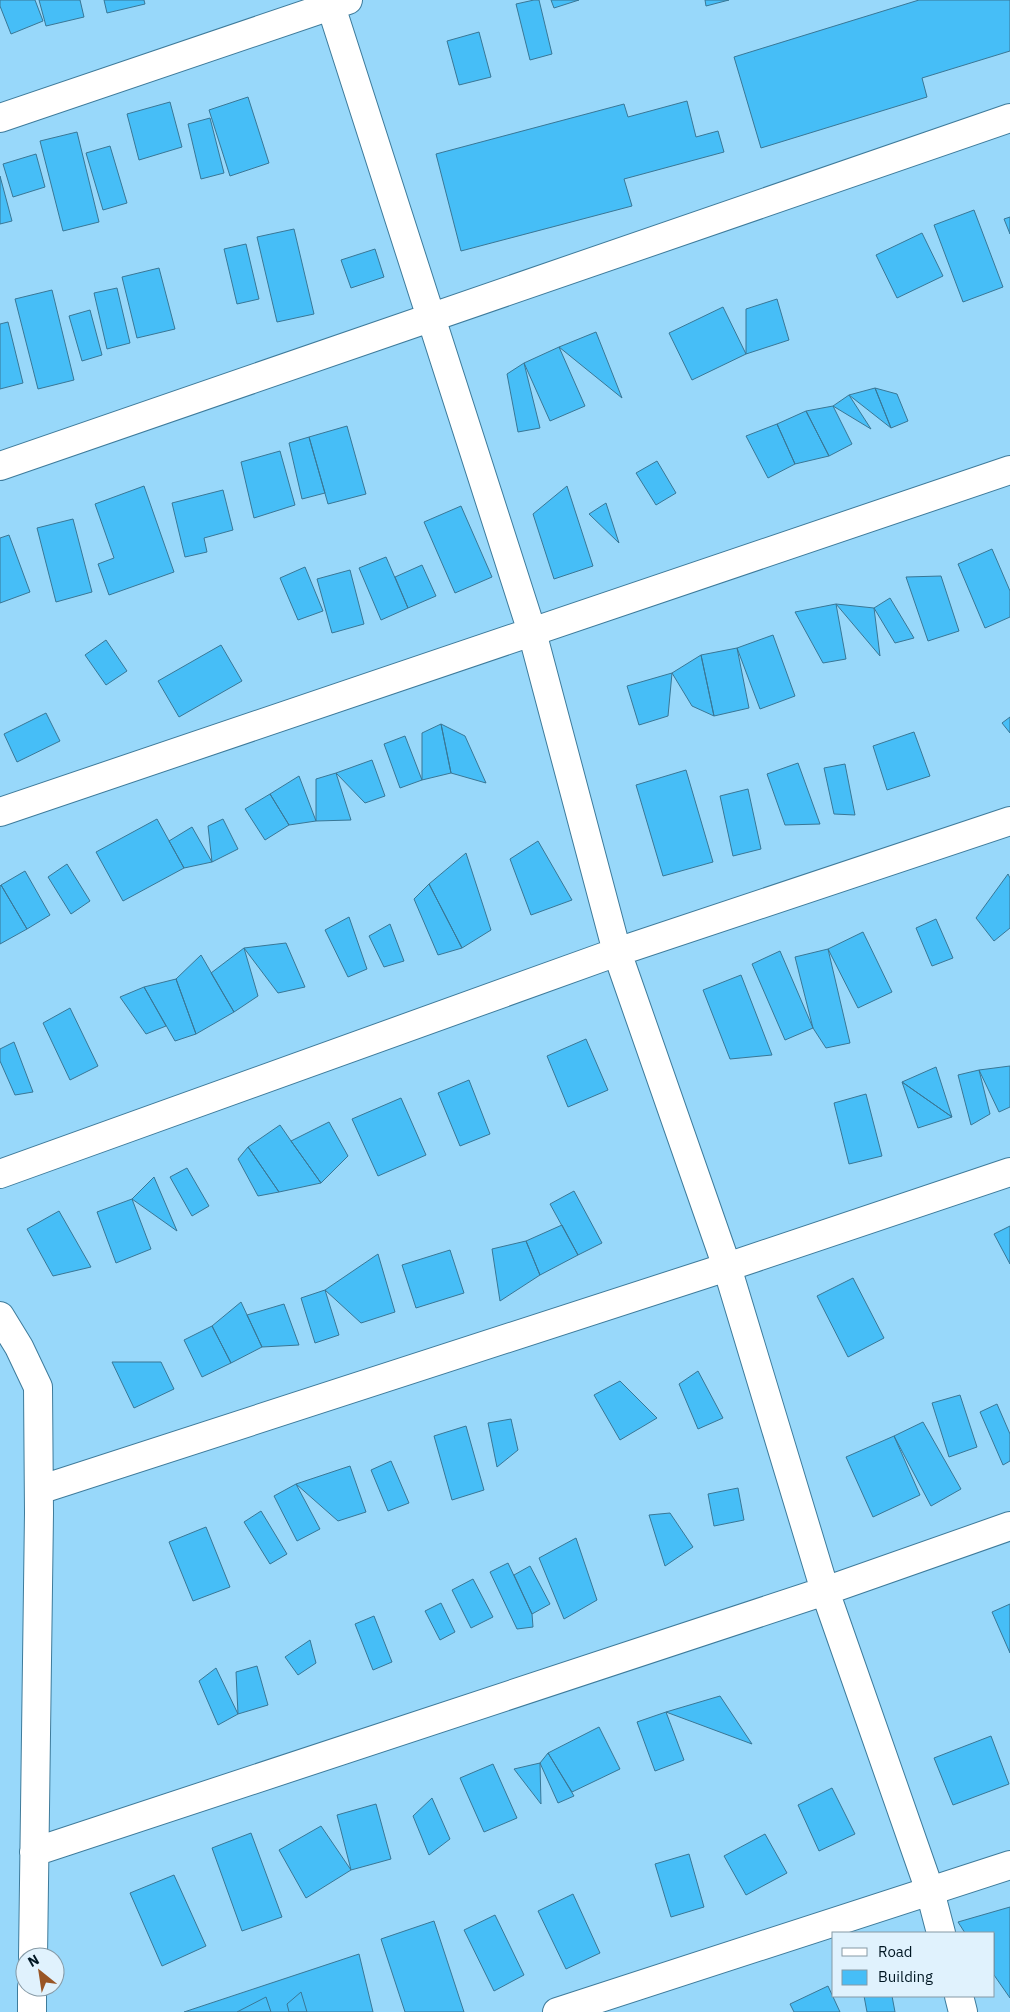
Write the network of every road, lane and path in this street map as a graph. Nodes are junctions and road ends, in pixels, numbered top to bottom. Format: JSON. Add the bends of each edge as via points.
{"nodes":[{"id":1,"x":336,"y":2,"type":"edge"},
{"id":2,"x":0,"y":118,"type":"edge"},
{"id":3,"x":1010,"y":118,"type":"edge"},
{"id":4,"x":431,"y":317,"type":"junction"},
{"id":5,"x":0,"y":466,"type":"edge"},
{"id":6,"x":1010,"y":470,"type":"edge"},
{"id":7,"x":532,"y":632,"type":"junction"},
{"id":8,"x":0,"y":812,"type":"edge"},
{"id":9,"x":1010,"y":821,"type":"edge"},
{"id":10,"x":617,"y":952,"type":"junction"},
{"id":11,"x":1010,"y":1172,"type":"edge"},
{"id":12,"x":0,"y":1174,"type":"edge"},
{"id":13,"x":727,"y":1267,"type":"junction"},
{"id":14,"x":0,"y":1316,"type":"edge"},
{"id":15,"x":39,"y":1490,"type":"junction"},
{"id":16,"x":1010,"y":1526,"type":"edge"},
{"id":17,"x":825,"y":1591,"type":"junction"},
{"id":18,"x":34,"y":1852,"type":"junction"},
{"id":19,"x":1010,"y":1865,"type":"edge"},
{"id":20,"x":930,"y":1892,"type":"junction"},
{"id":21,"x":941,"y":1932,"type":"edge"},
{"id":22,"x":32,"y":1947,"type":"edge"},
{"id":23,"x":32,"y":1997,"type":"edge"},
{"id":24,"x":958,"y":1997,"type":"edge"},
{"id":25,"x":32,"y":2012,"type":"edge"},
{"id":26,"x":557,"y":2012,"type":"edge"},
{"id":27,"x":963,"y":2012,"type":"edge"}],
"edges":[{"from":1,"to":2,"type":"street"},
{"from":1,"to":4,"type":"street"},
{"from":3,"to":4,"type":"street"},
{"from":4,"to":5,"type":"street"},
{"from":4,"to":7,"type":"street"},
{"from":6,"to":7,"type":"street"},
{"from":7,"to":8,"type":"street"},
{"from":7,"to":10,"type":"street"},
{"from":9,"to":10,"type":"street"},
{"from":10,"to":12,"type":"street"},
{"from":10,"to":13,"type":"street"},
{"from":11,"to":13,"type":"street"},
{"from":13,"to":15,"type":"street"},
{"from":13,"to":17,"type":"street"},
{"from":14,"to":15,"type":"street","via":[[38,1387]]},
{"from":15,"to":18,"type":"street"},
{"from":16,"to":17,"type":"street"},
{"from":17,"to":18,"type":"street"},
{"from":17,"to":20,"type":"street"},
{"from":18,"to":22,"type":"street"},
{"from":19,"to":20,"type":"street"},
{"from":20,"to":21,"type":"street"},
{"from":20,"to":26,"type":"street"},
{"from":23,"to":25,"type":"street"},
{"from":24,"to":27,"type":"street"}]}
